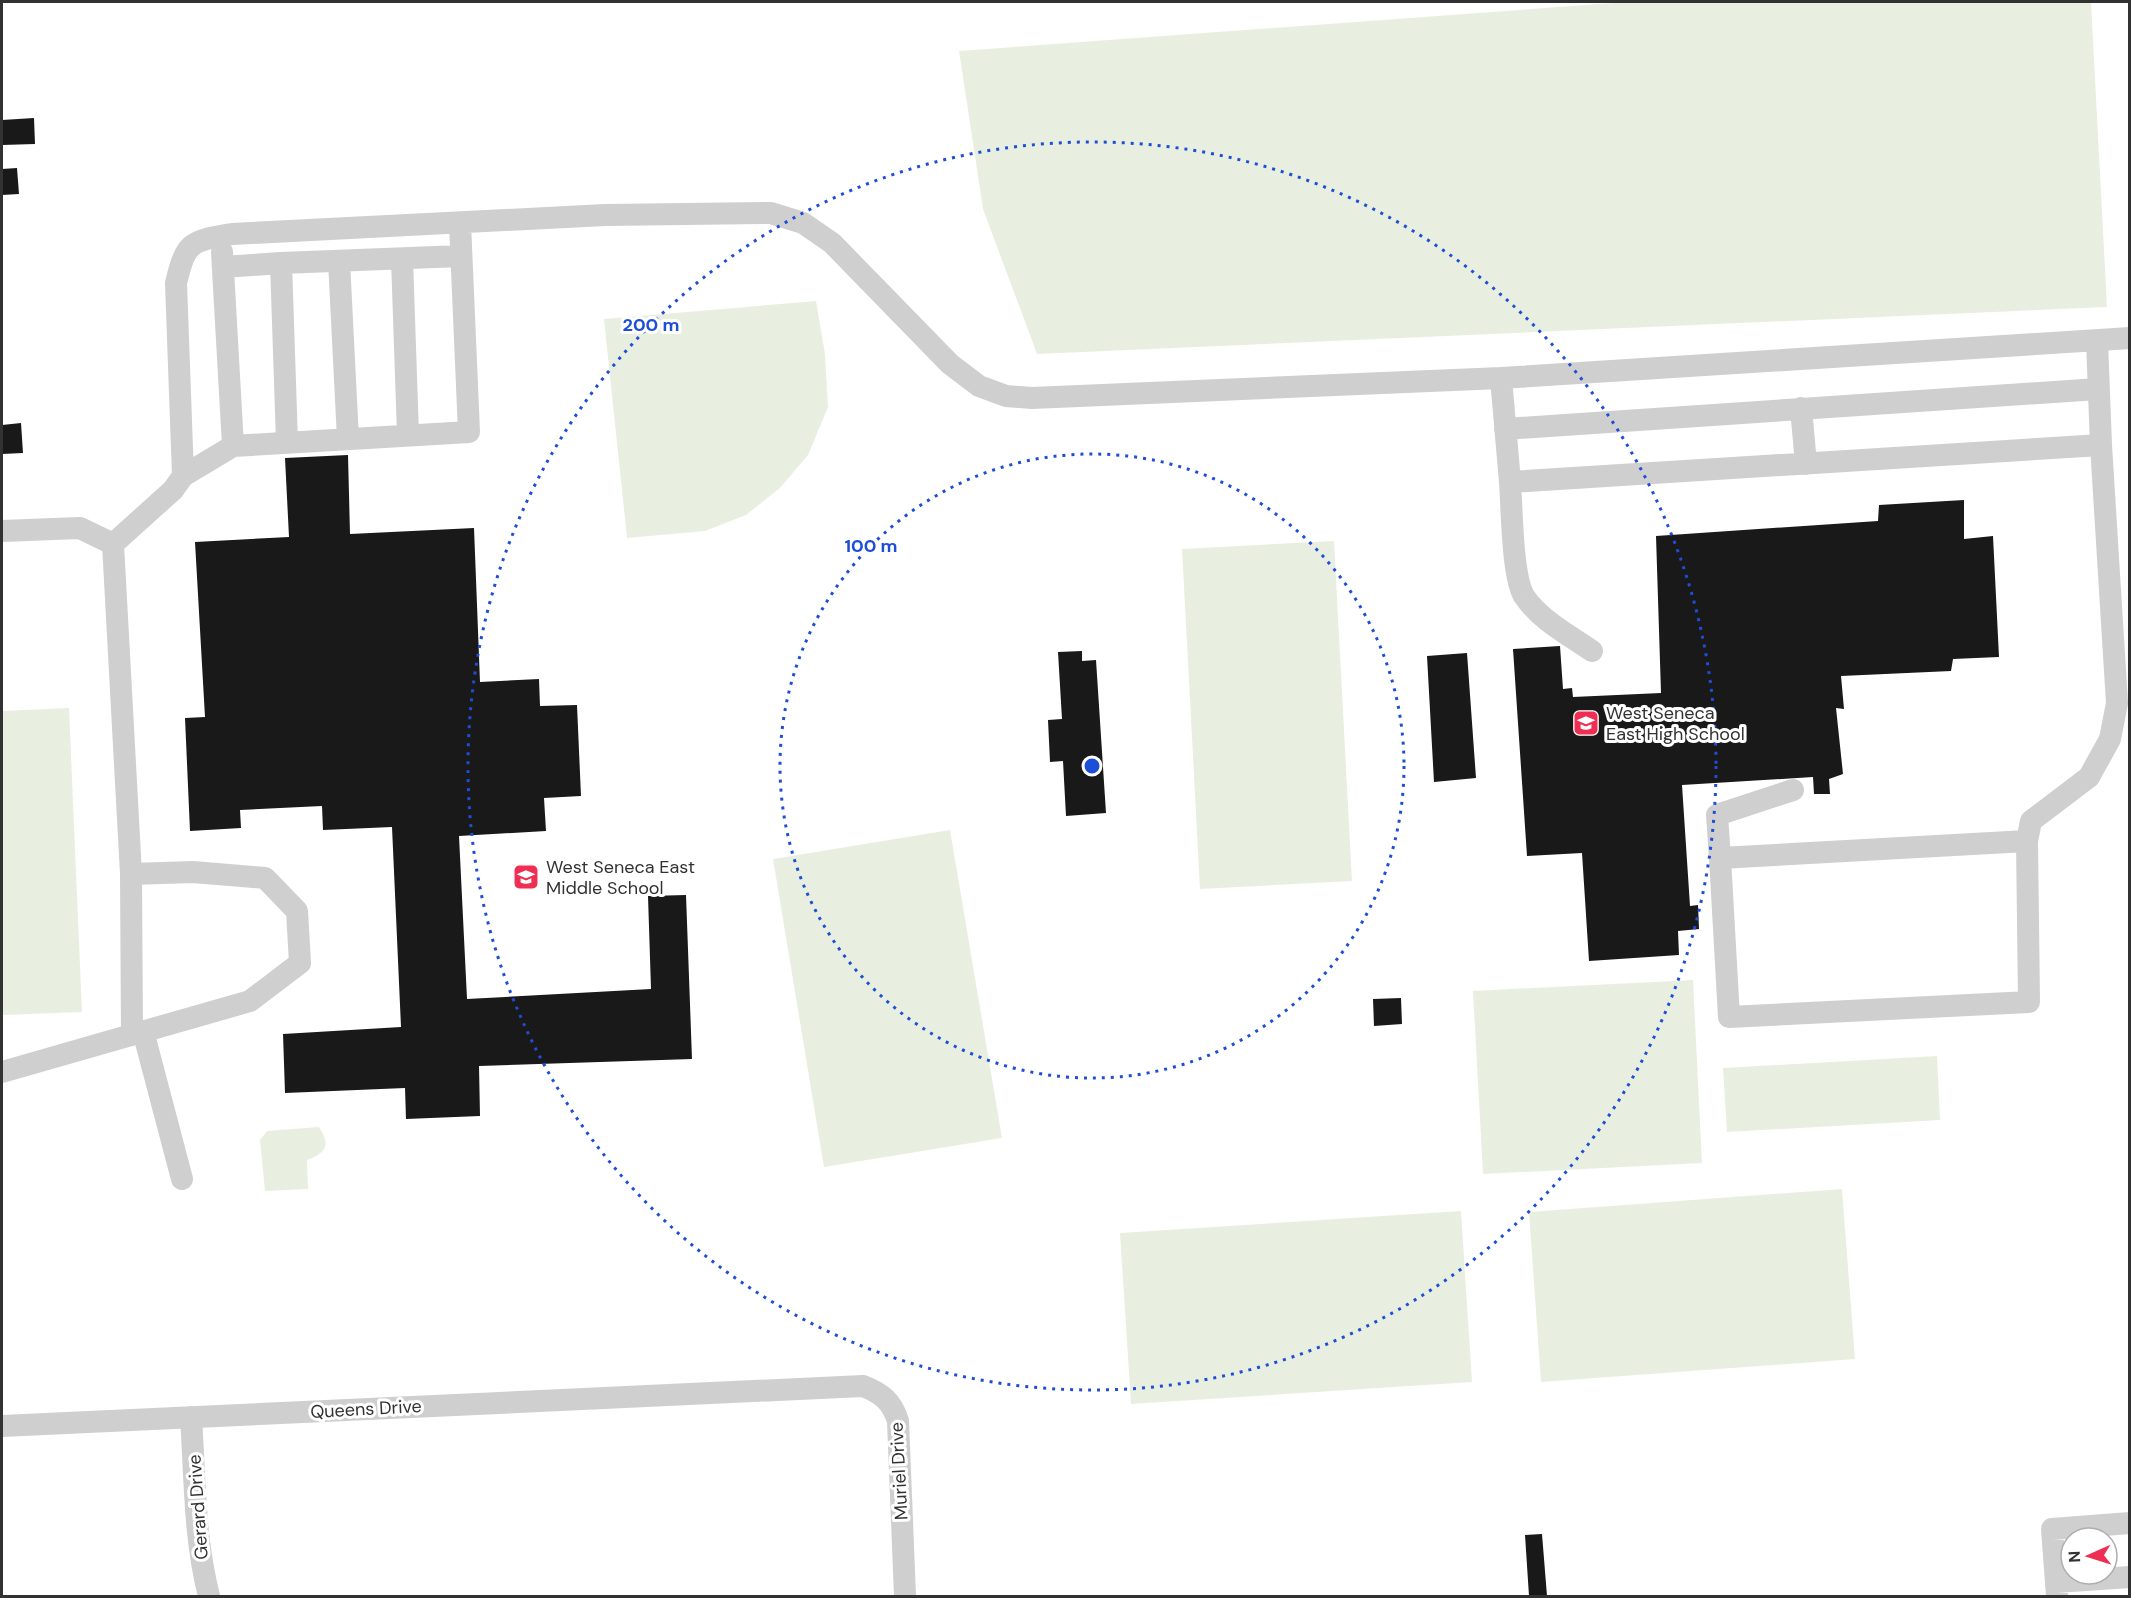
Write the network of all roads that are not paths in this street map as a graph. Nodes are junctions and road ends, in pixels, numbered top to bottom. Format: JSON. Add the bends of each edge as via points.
{"nodes":[{"id":1,"x":460,"y":223,"type":"junction"},
{"id":2,"x":221,"y":236,"type":"junction"},
{"id":3,"x":461,"y":256,"type":"junction"},
{"id":4,"x":402,"y":259,"type":"junction"},
{"id":5,"x":339,"y":261,"type":"junction"},
{"id":6,"x":281,"y":263,"type":"junction"},
{"id":7,"x":223,"y":267,"type":"junction"},
{"id":8,"x":2130,"y":338,"type":"edge"},
{"id":9,"x":2097,"y":341,"type":"junction"},
{"id":10,"x":1501,"y":378,"type":"junction"},
{"id":11,"x":2098,"y":389,"type":"junction"},
{"id":12,"x":1801,"y":408,"type":"junction"},
{"id":13,"x":1505,"y":429,"type":"junction"},
{"id":14,"x":408,"y":435,"type":"junction"},
{"id":15,"x":348,"y":439,"type":"junction"},
{"id":16,"x":287,"y":442,"type":"junction"},
{"id":17,"x":2101,"y":445,"type":"junction"},
{"id":18,"x":233,"y":446,"type":"junction"},
{"id":19,"x":1806,"y":464,"type":"junction"},
{"id":20,"x":183,"y":476,"type":"junction"},
{"id":21,"x":1510,"y":482,"type":"junction"},
{"id":22,"x":2,"y":531,"type":"edge"},
{"id":23,"x":113,"y":543,"type":"junction"},
{"id":24,"x":1592,"y":651,"type":"dead end"},
{"id":25,"x":1793,"y":790,"type":"dead end"},
{"id":26,"x":2027,"y":841,"type":"junction"},
{"id":27,"x":1720,"y":858,"type":"junction"},
{"id":28,"x":131,"y":874,"type":"junction"},
{"id":29,"x":138,"y":1033,"type":"junction"},
{"id":30,"x":2,"y":1072,"type":"edge"},
{"id":31,"x":182,"y":1179,"type":"dead end"},
{"id":32,"x":732,"y":1392,"type":"joint"},
{"id":33,"x":191,"y":1417,"type":"junction"},
{"id":34,"x":2,"y":1426,"type":"edge"},
{"id":35,"x":2130,"y":1523,"type":"edge"},
{"id":36,"x":2130,"y":1577,"type":"edge"},
{"id":37,"x":2056,"y":1589,"type":"edge"},
{"id":38,"x":209,"y":1596,"type":"edge"},
{"id":39,"x":905,"y":1596,"type":"edge"}],
"edges":[{"from":1,"to":2,"type":"street"},
{"from":1,"to":3,"type":"street"},
{"from":1,"to":10,"type":"street","via":[[605,215],[771,213],[803,222],[832,243],[950,364],[979,386],[1006,396]]},
{"from":2,"to":7,"type":"street"},
{"from":2,"to":20,"type":"street","via":[[190,246],[182,258],[176,283]]},
{"from":3,"to":4,"type":"street"},
{"from":3,"to":14,"type":"street","via":[[469,432]]},
{"from":4,"to":5,"type":"street"},
{"from":4,"to":14,"type":"street"},
{"from":5,"to":6,"type":"street"},
{"from":5,"to":15,"type":"street"},
{"from":6,"to":7,"type":"street"},
{"from":6,"to":16,"type":"street"},
{"from":7,"to":18,"type":"street"},
{"from":8,"to":9,"type":"street"},
{"from":9,"to":10,"type":"street"},
{"from":9,"to":11,"type":"street"},
{"from":10,"to":13,"type":"street"},
{"from":11,"to":12,"type":"street"},
{"from":11,"to":17,"type":"street"},
{"from":12,"to":13,"type":"street"},
{"from":12,"to":19,"type":"street"},
{"from":13,"to":21,"type":"street"},
{"from":14,"to":15,"type":"street"},
{"from":15,"to":16,"type":"street"},
{"from":16,"to":18,"type":"street"},
{"from":17,"to":19,"type":"street"},
{"from":17,"to":26,"type":"street","via":[[2117,703],[2110,739],[2089,777],[2031,821]]},
{"from":18,"to":20,"type":"street"},
{"from":19,"to":21,"type":"street"},
{"from":20,"to":23,"type":"street","via":[[173,490]]},
{"from":21,"to":24,"type":"street","via":[[1517,576],[1524,596],[1547,621]]},
{"from":22,"to":23,"type":"street","via":[[80,528]]},
{"from":23,"to":28,"type":"street"},
{"from":25,"to":27,"type":"street","via":[[1717,815]]},
{"from":26,"to":27,"type":"street"},
{"from":26,"to":27,"type":"street","via":[[2029,1002],[1729,1017]]},
{"from":28,"to":29,"type":"street"},
{"from":28,"to":29,"type":"street","via":[[193,872],[266,878],[297,911],[300,963],[250,1001]]},
{"from":29,"to":30,"type":"street"},
{"from":29,"to":31,"type":"street"},
{"from":32,"to":33,"type":"street","name":"Queens Drive"},
{"from":32,"to":39,"type":"street","name":"Muriel Drive","via":[[863,1386],[889,1401],[898,1420]]},
{"from":33,"to":34,"type":"street","name":"Queens Drive"},
{"from":33,"to":38,"type":"street","name":"Gerard Drive","via":[[199,1541]]},
{"from":35,"to":37,"type":"street","via":[[2052,1528]]},
{"from":36,"to":37,"type":"street"}]}
